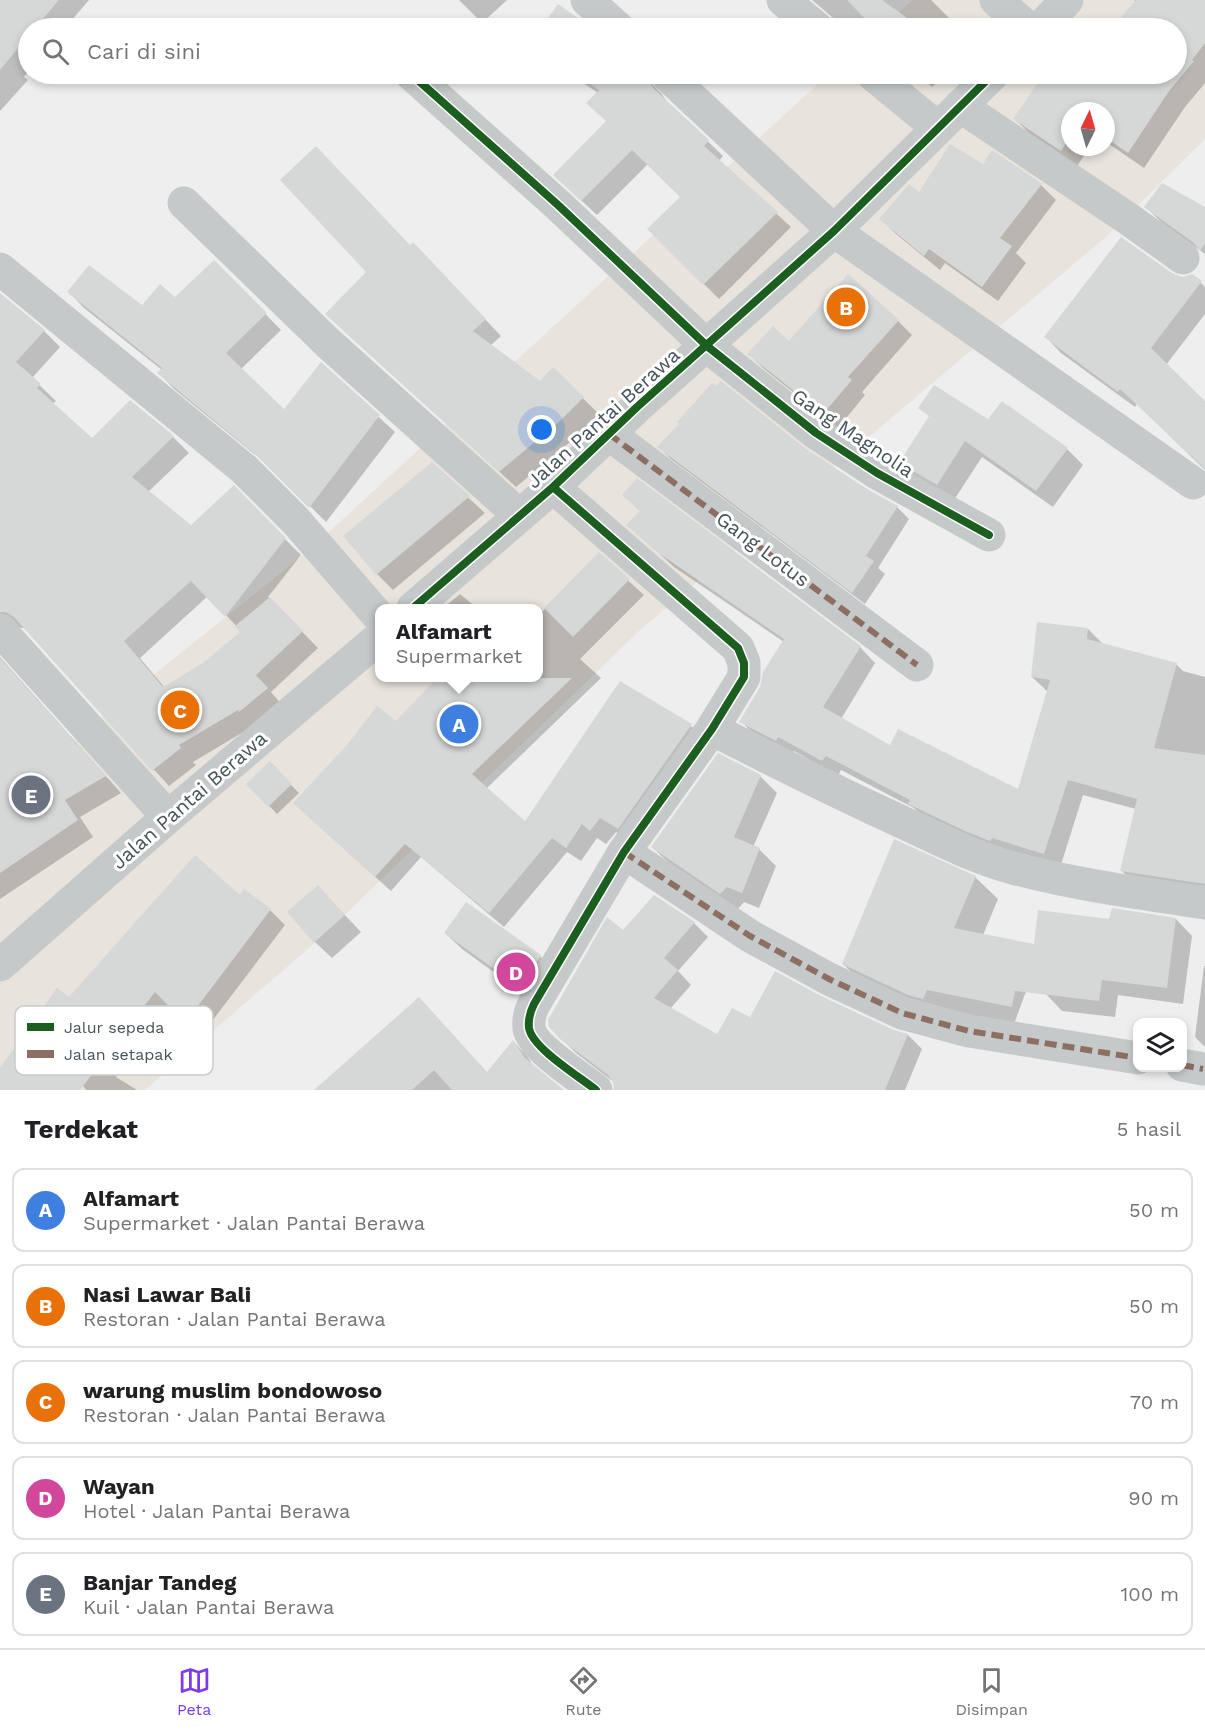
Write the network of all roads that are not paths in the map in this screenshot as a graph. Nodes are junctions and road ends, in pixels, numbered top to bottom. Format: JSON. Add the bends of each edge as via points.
{"nodes":[{"id":1,"x":587,"y":0,"type":"edge"},
{"id":2,"x":783,"y":0,"type":"edge"},
{"id":3,"x":996,"y":0,"type":"edge"},
{"id":4,"x":1067,"y":0,"type":"edge"},
{"id":5,"x":607,"y":18,"type":"edge"},
{"id":6,"x":805,"y":18,"type":"edge"},
{"id":7,"x":1017,"y":18,"type":"edge"},
{"id":8,"x":1050,"y":18,"type":"edge"},
{"id":9,"x":422,"y":84,"type":"edge"},
{"id":10,"x":677,"y":84,"type":"edge"},
{"id":11,"x":890,"y":84,"type":"edge"},
{"id":12,"x":983,"y":84,"type":"edge"},
{"id":13,"x":949,"y":117,"type":"junction"},
{"id":14,"x":184,"y":203,"type":"dead end"},
{"id":15,"x":834,"y":231,"type":"junction"},
{"id":16,"x":1183,"y":258,"type":"dead end"},
{"id":17,"x":0,"y":269,"type":"edge"},
{"id":18,"x":707,"y":346,"type":"junction"},
{"id":19,"x":609,"y":434,"type":"junction"},
{"id":20,"x":1193,"y":483,"type":"dead end"},
{"id":21,"x":553,"y":487,"type":"junction"},
{"id":22,"x":520,"y":516,"type":"junction"},
{"id":23,"x":989,"y":535,"type":"dead end"},
{"id":24,"x":419,"y":604,"type":"edge"},
{"id":25,"x":375,"y":612,"type":"edge"},
{"id":26,"x":0,"y":630,"type":"edge"},
{"id":27,"x":375,"y":641,"type":"edge"},
{"id":28,"x":917,"y":665,"type":"dead end"},
{"id":29,"x":712,"y":729,"type":"junction"},
{"id":30,"x":168,"y":816,"type":"junction"},
{"id":31,"x":624,"y":852,"type":"junction"},
{"id":32,"x":1205,"y":903,"type":"edge"},
{"id":33,"x":0,"y":965,"type":"edge"},
{"id":34,"x":1133,"y":1057,"type":"edge"},
{"id":35,"x":596,"y":1090,"type":"edge"}],
"edges":[{"from":1,"to":5,"type":"street"},
{"from":2,"to":6,"type":"street"},
{"from":3,"to":7,"type":"street"},
{"from":4,"to":8,"type":"street"},
{"from":9,"to":18,"type":"street","name":"Gang Magnolia"},
{"from":10,"to":15,"type":"street"},
{"from":11,"to":13,"type":"street"},
{"from":12,"to":13,"type":"street","name":"Jalan Pantai Berawa"},
{"from":13,"to":15,"type":"street","name":"Jalan Pantai Berawa"},
{"from":13,"to":16,"type":"street","via":[[1127,218]]},
{"from":14,"to":22,"type":"street","via":[[327,342]]},
{"from":15,"to":18,"type":"street","name":"Jalan Pantai Berawa"},
{"from":15,"to":20,"type":"street"},
{"from":17,"to":25,"type":"street","via":[[244,469],[295,520]]},
{"from":18,"to":19,"type":"street","name":"Jalan Pantai Berawa"},
{"from":18,"to":23,"type":"street","name":"Gang Magnolia","via":[[816,433],[876,472]]},
{"from":19,"to":21,"type":"street","name":"Jalan Pantai Berawa"},
{"from":19,"to":28,"type":"street","name":"Gang Lotus"},
{"from":21,"to":22,"type":"street","name":"Jalan Pantai Berawa"},
{"from":21,"to":29,"type":"street","via":[[738,648],[744,677]]},
{"from":22,"to":24,"type":"street","name":"Jalan Pantai Berawa"},
{"from":26,"to":30,"type":"street"},
{"from":27,"to":30,"type":"street","name":"Jalan Pantai Berawa"},
{"from":29,"to":31,"type":"street"},
{"from":29,"to":32,"type":"street","via":[[811,780],[949,844],[1011,868],[1104,888]]},
{"from":30,"to":33,"type":"street","name":"Jalan Pantai Berawa"},
{"from":31,"to":34,"type":"street","via":[[750,936],[902,1013],[969,1031]]},
{"from":31,"to":35,"type":"street","via":[[529,1016],[529,1030],[537,1044]]}]}
